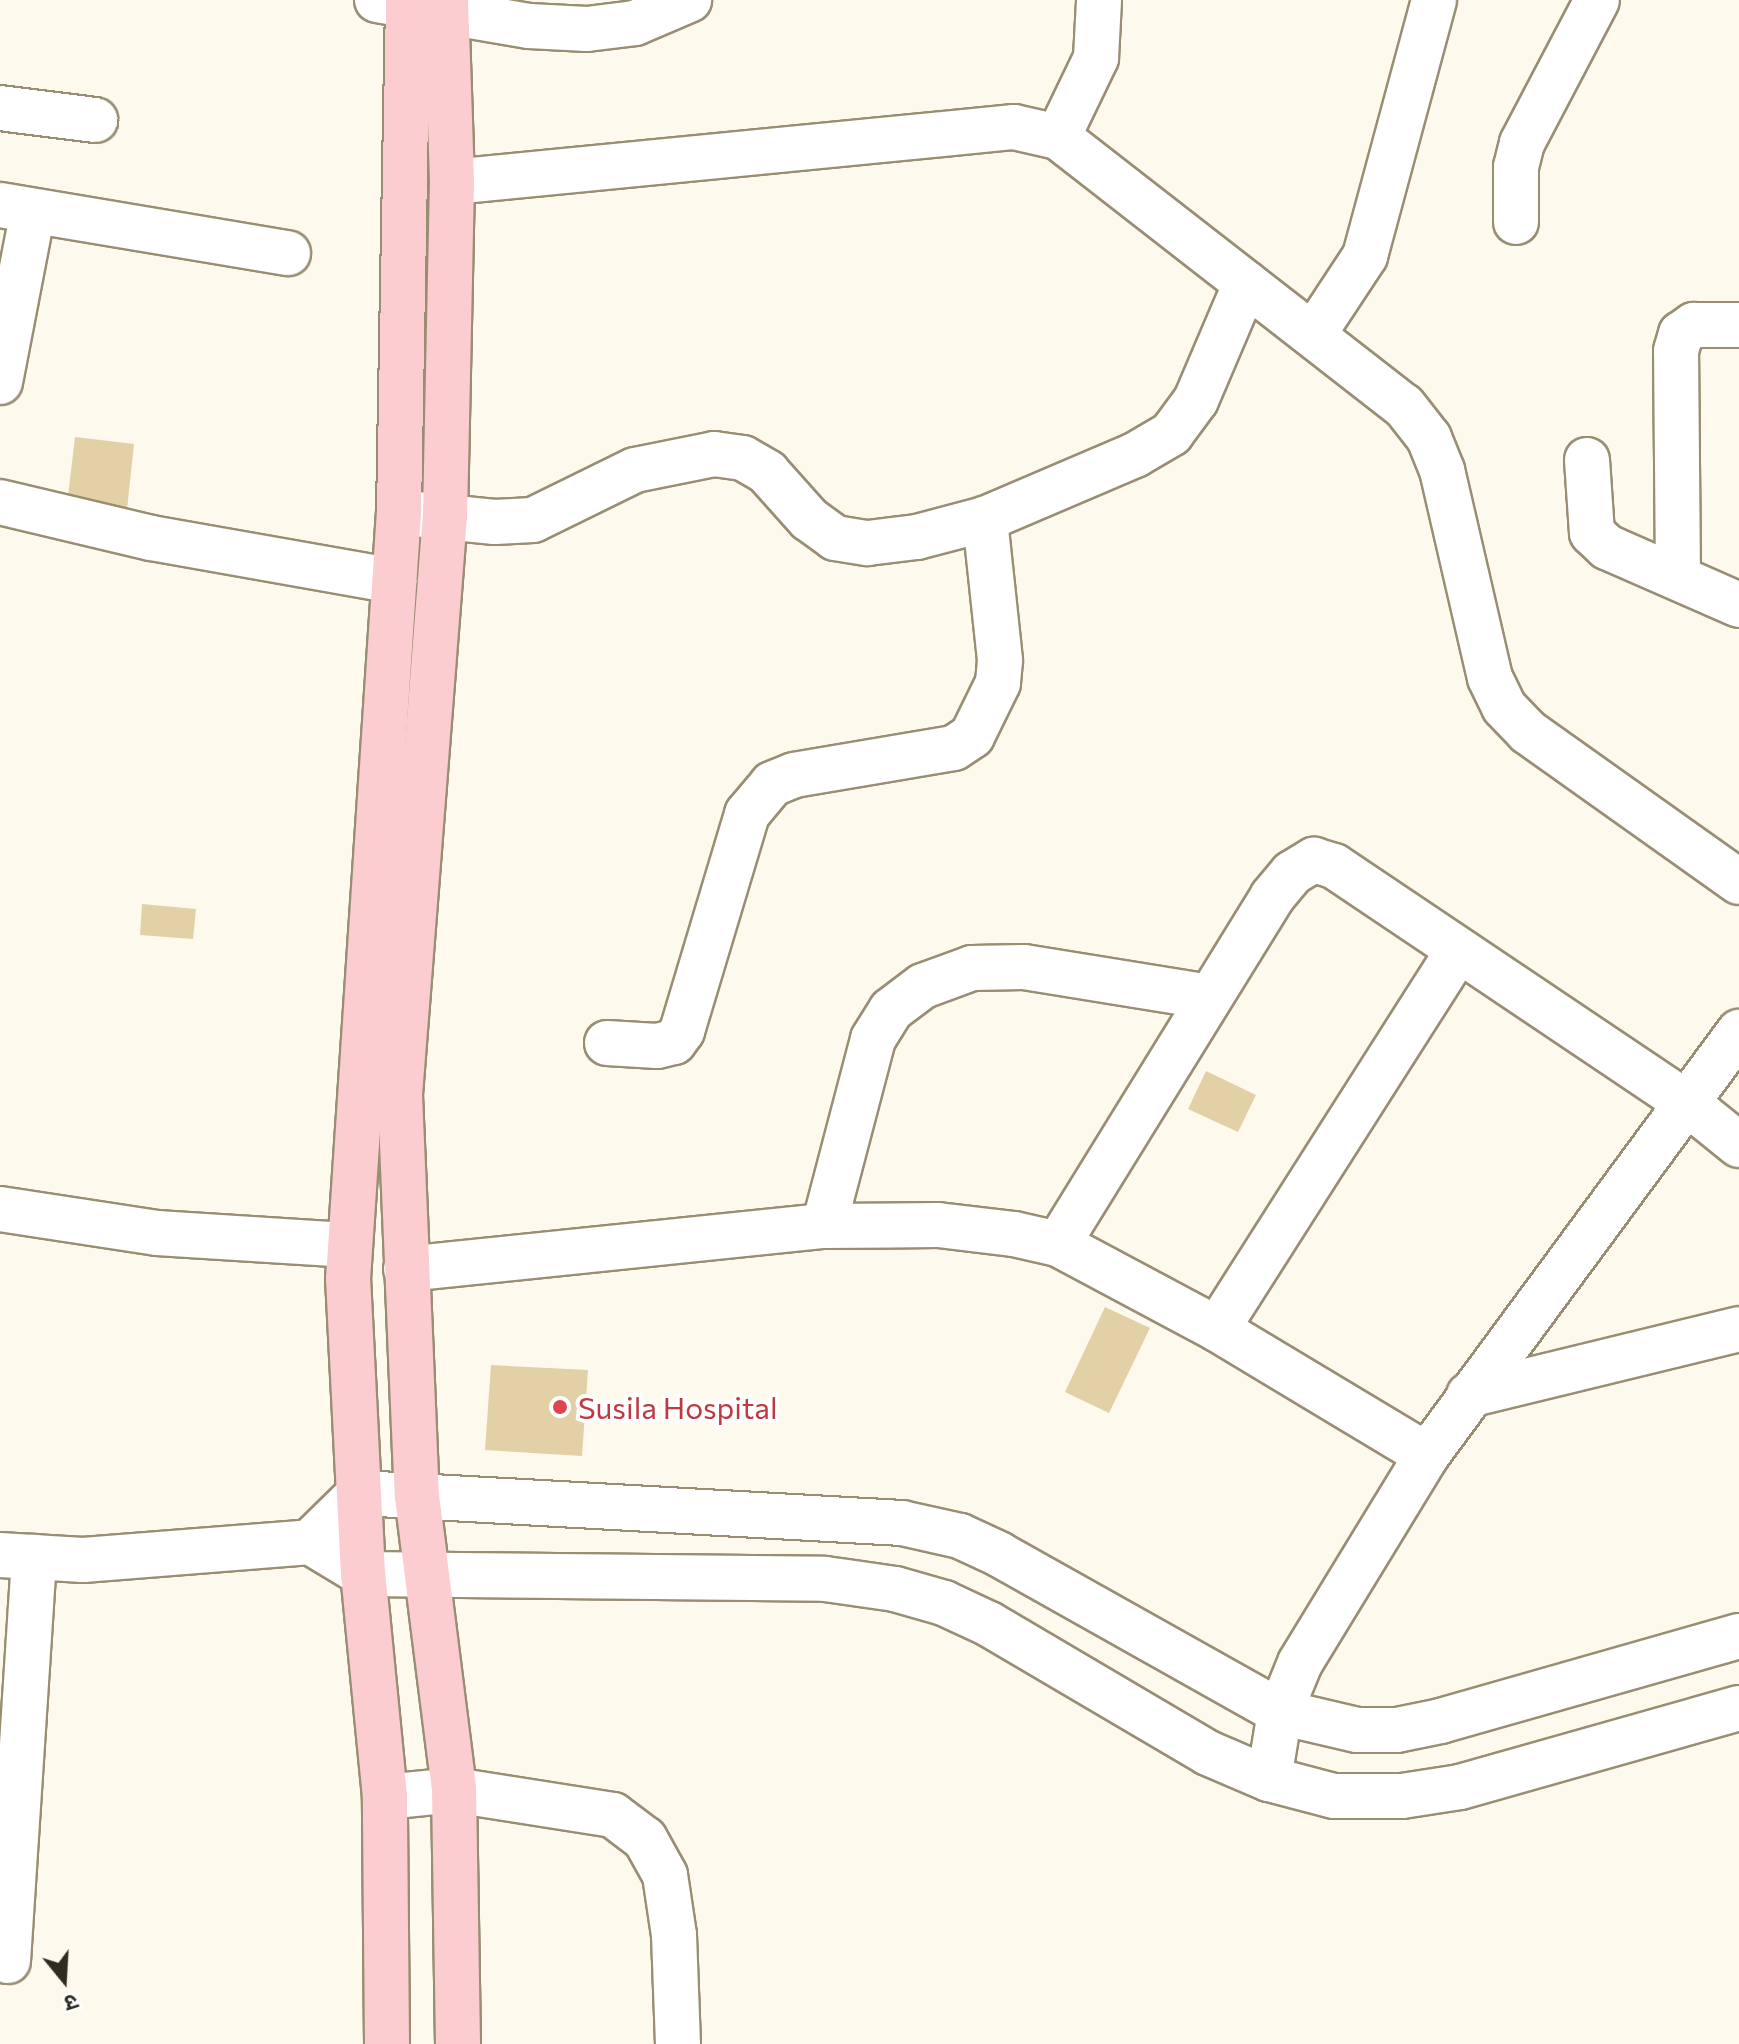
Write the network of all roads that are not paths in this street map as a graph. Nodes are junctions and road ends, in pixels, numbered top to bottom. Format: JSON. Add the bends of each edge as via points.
{"nodes":[{"id":1,"x":689,"y":0,"type":"edge"},
{"id":2,"x":1099,"y":0,"type":"edge"},
{"id":3,"x":1434,"y":0,"type":"edge"},
{"id":4,"x":1597,"y":0,"type":"edge"},
{"id":5,"x":417,"y":3,"type":"edge"},
{"id":6,"x":0,"y":108,"type":"edge"},
{"id":7,"x":95,"y":120,"type":"dead end"},
{"id":8,"x":1058,"y":137,"type":"junction"},
{"id":9,"x":452,"y":182,"type":"junction"},
{"id":10,"x":17,"y":208,"type":"edge"},
{"id":11,"x":1516,"y":222,"type":"dead end"},
{"id":12,"x":288,"y":253,"type":"dead end"},
{"id":13,"x":1246,"y":283,"type":"junction"},
{"id":14,"x":7,"y":316,"type":"edge"},
{"id":15,"x":1739,"y":325,"type":"edge"},
{"id":16,"x":1313,"y":335,"type":"junction"},
{"id":17,"x":0,"y":382,"type":"edge"},
{"id":18,"x":1587,"y":460,"type":"dead end"},
{"id":19,"x":0,"y":502,"type":"edge"},
{"id":20,"x":399,"y":512,"type":"junction"},
{"id":21,"x":445,"y":515,"type":"junction"},
{"id":22,"x":985,"y":519,"type":"junction"},
{"id":23,"x":1678,"y":576,"type":"junction"},
{"id":24,"x":394,"y":581,"type":"junction"},
{"id":25,"x":1739,"y":605,"type":"edge"},
{"id":26,"x":1739,"y":882,"type":"edge"},
{"id":27,"x":1458,"y":950,"type":"junction"},
{"id":28,"x":1210,"y":997,"type":"junction"},
{"id":29,"x":1739,"y":1032,"type":"edge"},
{"id":30,"x":607,"y":1043,"type":"dead end"},
{"id":31,"x":1687,"y":1103,"type":"junction"},
{"id":32,"x":1739,"y":1145,"type":"edge"},
{"id":33,"x":0,"y":1209,"type":"edge"},
{"id":34,"x":824,"y":1226,"type":"junction"},
{"id":35,"x":1058,"y":1244,"type":"junction"},
{"id":36,"x":350,"y":1245,"type":"junction"},
{"id":37,"x":406,"y":1269,"type":"junction"},
{"id":38,"x":1217,"y":1329,"type":"junction"},
{"id":39,"x":1739,"y":1329,"type":"edge"},
{"id":40,"x":1469,"y":1395,"type":"junction"},
{"id":41,"x":1427,"y":1455,"type":"junction"},
{"id":42,"x":360,"y":1493,"type":"junction"},
{"id":43,"x":417,"y":1496,"type":"junction"},
{"id":44,"x":960,"y":1536,"type":"junction"},
{"id":45,"x":310,"y":1542,"type":"junction"},
{"id":46,"x":17,"y":1556,"type":"edge"},
{"id":47,"x":363,"y":1574,"type":"junction"},
{"id":48,"x":425,"y":1574,"type":"junction"},
{"id":49,"x":944,"y":1603,"type":"junction"},
{"id":50,"x":1739,"y":1636,"type":"edge"},
{"id":51,"x":1739,"y":1708,"type":"edge"},
{"id":52,"x":1280,"y":1712,"type":"junction"},
{"id":53,"x":1269,"y":1779,"type":"junction"},
{"id":54,"x":454,"y":1790,"type":"junction"},
{"id":55,"x":385,"y":1797,"type":"junction"},
{"id":56,"x":8,"y":1961,"type":"dead end"},
{"id":57,"x":387,"y":2044,"type":"edge"},
{"id":58,"x":458,"y":2044,"type":"edge"},
{"id":59,"x":678,"y":2044,"type":"edge"}],
"edges":[{"from":1,"to":5,"type":"street","via":[[635,23],[587,29],[529,26]]},
{"from":2,"to":8,"type":"street","via":[[1096,58]]},
{"from":3,"to":16,"type":"street","via":[[1369,244],[1350,285]]},
{"from":4,"to":11,"type":"street","via":[[1522,143],[1516,167]]},
{"from":5,"to":9,"type":"main road"},
{"from":5,"to":20,"type":"main road"},
{"from":6,"to":7,"type":"street"},
{"from":8,"to":9,"type":"street","via":[[1014,127]]},
{"from":8,"to":13,"type":"street"},
{"from":9,"to":21,"type":"main road"},
{"from":10,"to":12,"type":"street"},
{"from":10,"to":14,"type":"street"},
{"from":13,"to":16,"type":"street"},
{"from":13,"to":22,"type":"street","via":[[1196,400],[1171,434],[1135,455]]},
{"from":14,"to":17,"type":"street"},
{"from":15,"to":23,"type":"street","via":[[1694,325],[1681,334],[1676,351]]},
{"from":16,"to":26,"type":"street","via":[[1404,406],[1429,438],[1442,470],[1490,678],[1504,707],[1528,732]]},
{"from":18,"to":23,"type":"street","via":[[1592,533],[1607,547]]},
{"from":19,"to":24,"type":"street","via":[[151,538]]},
{"from":20,"to":21,"type":"street"},
{"from":20,"to":24,"type":"main road"},
{"from":21,"to":22,"type":"street","via":[[495,522],[533,520],[635,470],[714,454],[743,458],[767,472],[809,519],[835,538],[868,543]]},
{"from":21,"to":37,"type":"main road","via":[[400,1095]]},
{"from":22,"to":30,"type":"street","via":[[999,671],[990,706],[972,736],[954,748],[794,775],[772,784],[747,814],[682,1031],[674,1042],[657,1046]]},
{"from":23,"to":25,"type":"street"},
{"from":24,"to":36,"type":"main road"},
{"from":27,"to":28,"type":"street","via":[[1334,866],[1314,860],[1292,873],[1272,897]]},
{"from":27,"to":31,"type":"street"},
{"from":27,"to":38,"type":"street"},
{"from":28,"to":34,"type":"street","via":[[1024,967],[972,968],[923,986],[891,1010],[873,1039]]},
{"from":28,"to":35,"type":"street"},
{"from":29,"to":31,"type":"street"},
{"from":31,"to":32,"type":"street"},
{"from":31,"to":40,"type":"street"},
{"from":33,"to":36,"type":"street","via":[[157,1233]]},
{"from":34,"to":35,"type":"street","via":[[938,1225]]},
{"from":34,"to":37,"type":"street"},
{"from":35,"to":38,"type":"street"},
{"from":36,"to":42,"type":"main road"},
{"from":37,"to":43,"type":"main road"},
{"from":38,"to":41,"type":"street"},
{"from":39,"to":40,"type":"street"},
{"from":40,"to":41,"type":"street"},
{"from":41,"to":52,"type":"street","via":[[1316,1634]]},
{"from":42,"to":43,"type":"street"},
{"from":42,"to":45,"type":"street"},
{"from":42,"to":47,"type":"main road"},
{"from":43,"to":44,"type":"street","via":[[902,1523]]},
{"from":43,"to":48,"type":"main road"},
{"from":44,"to":49,"type":"street"},
{"from":44,"to":52,"type":"street"},
{"from":45,"to":46,"type":"street","via":[[142,1557]]},
{"from":45,"to":47,"type":"street"},
{"from":46,"to":56,"type":"street"},
{"from":47,"to":48,"type":"street"},
{"from":47,"to":55,"type":"main road"},
{"from":48,"to":49,"type":"street","via":[[825,1579]]},
{"from":48,"to":54,"type":"main road"},
{"from":49,"to":53,"type":"street","via":[[1208,1753]]},
{"from":50,"to":52,"type":"street","via":[[1397,1730],[1357,1730]]},
{"from":51,"to":53,"type":"street","via":[[1460,1787],[1402,1796],[1334,1796]]},
{"from":52,"to":53,"type":"street"},
{"from":54,"to":55,"type":"street"},
{"from":54,"to":58,"type":"main road"},
{"from":54,"to":59,"type":"street","via":[[613,1815],[645,1839],[665,1875],[674,1935]]},
{"from":55,"to":57,"type":"main road"}]}
